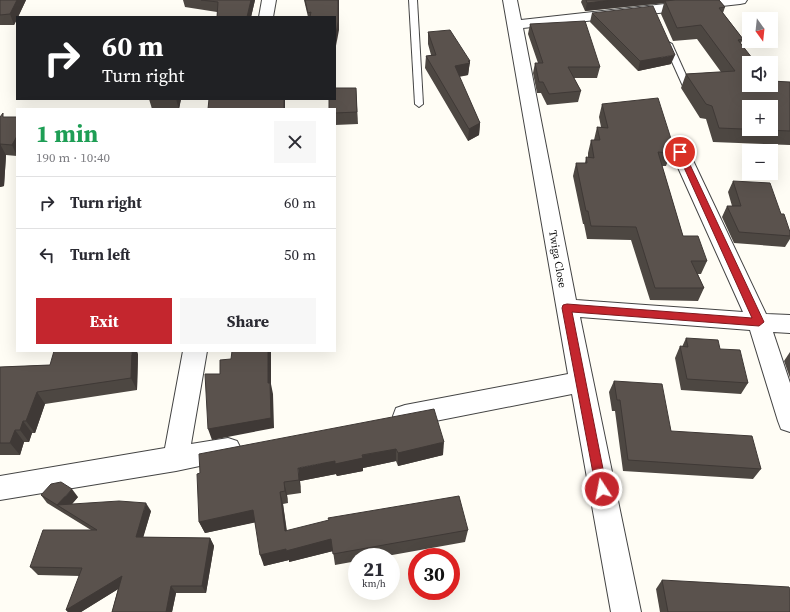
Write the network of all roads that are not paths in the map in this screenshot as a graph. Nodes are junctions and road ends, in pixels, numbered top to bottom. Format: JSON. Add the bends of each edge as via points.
{"nodes":[{"id":1,"x":269,"y":0,"type":"edge"},
{"id":2,"x":413,"y":0,"type":"edge"},
{"id":3,"x":510,"y":0,"type":"edge"},
{"id":4,"x":740,"y":0,"type":"edge"},
{"id":5,"x":266,"y":16,"type":"edge"},
{"id":6,"x":514,"y":25,"type":"junction"},
{"id":7,"x":665,"y":36,"type":"edge"},
{"id":8,"x":686,"y":84,"type":"dead end"},
{"id":9,"x":419,"y":104,"type":"dead end"},
{"id":10,"x":680,"y":152,"type":"dead end"},
{"id":11,"x":567,"y":308,"type":"junction"},
{"id":12,"x":759,"y":322,"type":"junction"},
{"id":13,"x":790,"y":324,"type":"edge"},
{"id":14,"x":195,"y":352,"type":"edge"},
{"id":15,"x":581,"y":382,"type":"junction"},
{"id":16,"x":386,"y":419,"type":"edge"},
{"id":17,"x":790,"y":421,"type":"edge"},
{"id":18,"x":254,"y":444,"type":"edge"},
{"id":19,"x":176,"y":459,"type":"junction"},
{"id":20,"x":0,"y":488,"type":"edge"},
{"id":21,"x":626,"y":612,"type":"edge"}],
"edges":[{"from":1,"to":5,"type":"street"},
{"from":2,"to":9,"type":"lane"},
{"from":3,"to":6,"type":"street","name":"Twiga Close"},
{"from":4,"to":6,"type":"street","via":[[654,12]]},
{"from":6,"to":11,"type":"street","name":"Twiga Close"},
{"from":7,"to":8,"type":"lane"},
{"from":10,"to":12,"type":"street"},
{"from":11,"to":12,"type":"street"},
{"from":11,"to":15,"type":"street","name":"Twiga Close"},
{"from":12,"to":13,"type":"street"},
{"from":12,"to":17,"type":"street"},
{"from":14,"to":19,"type":"street"},
{"from":15,"to":16,"type":"street"},
{"from":15,"to":21,"type":"street","name":"Twiga Close"},
{"from":18,"to":19,"type":"street"},
{"from":19,"to":20,"type":"street"}]}
